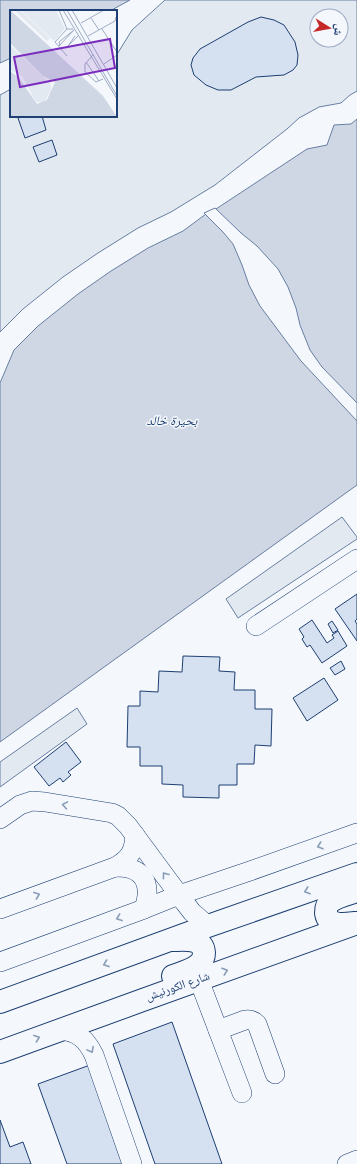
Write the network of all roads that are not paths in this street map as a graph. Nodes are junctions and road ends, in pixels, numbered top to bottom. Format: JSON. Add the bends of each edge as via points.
{"nodes":[{"id":1,"x":357,"y":559,"type":"edge"},
{"id":2,"x":256,"y":626,"type":"dead end"},
{"id":3,"x":0,"y":819,"type":"edge"},
{"id":4,"x":357,"y":833,"type":"edge"},
{"id":5,"x":135,"y":835,"type":"junction"},
{"id":6,"x":115,"y":867,"type":"junction"},
{"id":7,"x":357,"y":874,"type":"edge"},
{"id":8,"x":357,"y":891,"type":"edge"},
{"id":9,"x":179,"y":895,"type":"junction"},
{"id":10,"x":0,"y":909,"type":"edge"},
{"id":11,"x":144,"y":909,"type":"junction"},
{"id":12,"x":357,"y":923,"type":"edge"},
{"id":13,"x":208,"y":926,"type":"junction"},
{"id":14,"x":170,"y":940,"type":"junction"},
{"id":15,"x":0,"y":962,"type":"edge"},
{"id":16,"x":199,"y":980,"type":"junction"},
{"id":17,"x":140,"y":1001,"type":"junction"},
{"id":18,"x":0,"y":1002,"type":"edge"},
{"id":19,"x":61,"y":1030,"type":"junction"},
{"id":20,"x":218,"y":1030,"type":"junction"},
{"id":21,"x":0,"y":1052,"type":"edge"},
{"id":22,"x":275,"y":1074,"type":"dead end"},
{"id":23,"x":242,"y":1093,"type":"dead end"},
{"id":24,"x":357,"y":1160,"type":"edge"},
{"id":25,"x":132,"y":1164,"type":"edge"},
{"id":26,"x":347,"y":1164,"type":"edge"}],
"edges":[{"from":1,"to":2,"type":"street"},
{"from":5,"to":3,"type":"street","one_way":true,"via":[[124,820],[112,813],[38,801],[26,802]]},
{"from":4,"to":9,"type":"street","one_way":true},
{"from":5,"to":6,"type":"street","via":[[128,858]]},
{"from":9,"to":5,"type":"street","one_way":true},
{"from":10,"to":6,"type":"street","one_way":true},
{"from":6,"to":11,"type":"street","via":[[127,867],[137,871],[145,879],[148,889]]},
{"from":7,"to":13,"type":"main road","one_way":true},
{"from":8,"to":12,"type":"main road","via":[[330,902],[326,911],[329,920],[334,923]]},
{"from":9,"to":11,"type":"street"},
{"from":9,"to":13,"type":"street","via":[[192,912]]},
{"from":11,"to":15,"type":"street","one_way":true},
{"from":16,"to":12,"type":"main road","name":"شارع الكورنيش","one_way":true},
{"from":13,"to":14,"type":"main road"},
{"from":14,"to":17,"type":"main road","via":[[193,940],[199,943],[203,948],[202,960],[193,968],[166,979]]},
{"from":14,"to":18,"type":"main road","one_way":true},
{"from":16,"to":17,"type":"main road","name":"شارع الكورنيش"},
{"from":16,"to":20,"type":"street"},
{"from":17,"to":19,"type":"main road","name":"شارع الكورنيش"},
{"from":21,"to":19,"type":"main road","name":"شارع الكورنيش","one_way":true},
{"from":19,"to":25,"type":"street","one_way":true,"via":[[82,1037],[90,1045]]},
{"from":20,"to":22,"type":"street","via":[[245,1020],[253,1020]]},
{"from":20,"to":23,"type":"street"},
{"from":24,"to":26,"type":"street"}]}
